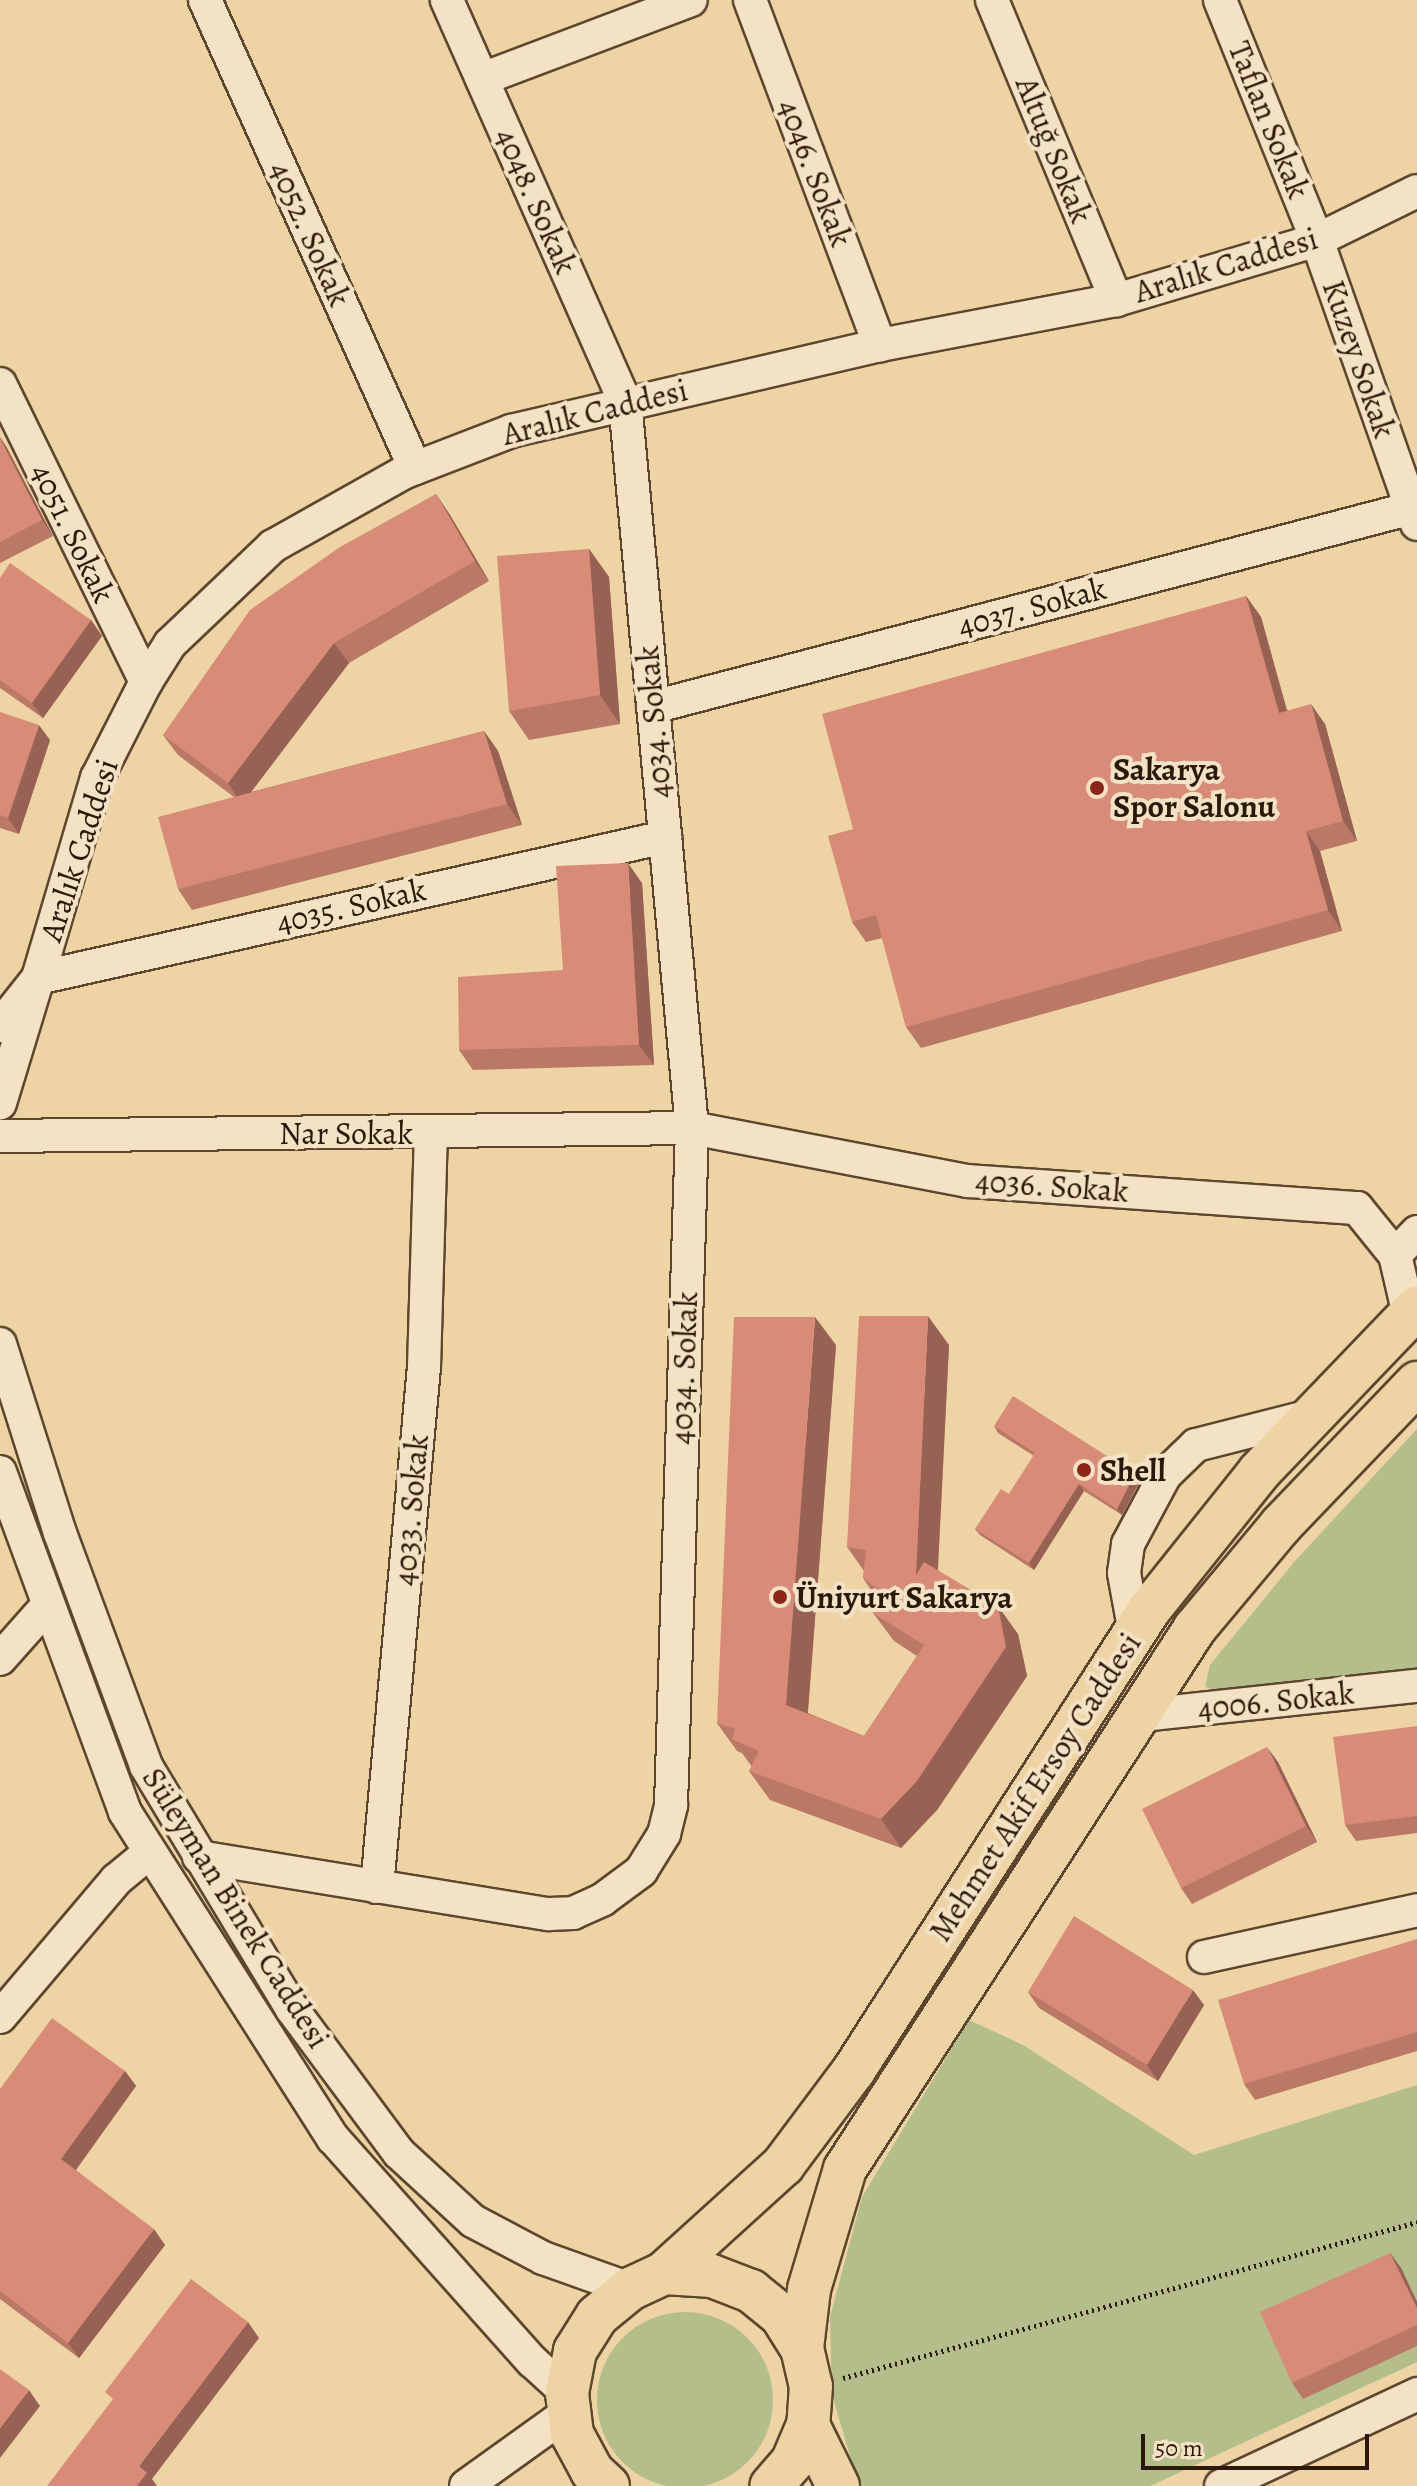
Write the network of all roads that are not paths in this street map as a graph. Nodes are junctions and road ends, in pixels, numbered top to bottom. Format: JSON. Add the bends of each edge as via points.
{"nodes":[{"id":1,"x":205,"y":0,"type":"edge"},
{"id":2,"x":447,"y":0,"type":"edge"},
{"id":3,"x":691,"y":0,"type":"edge"},
{"id":4,"x":750,"y":0,"type":"edge"},
{"id":5,"x":992,"y":0,"type":"edge"},
{"id":6,"x":1220,"y":0,"type":"edge"},
{"id":7,"x":482,"y":79,"type":"junction"},
{"id":8,"x":1417,"y":191,"type":"edge"},
{"id":9,"x":1317,"y":240,"type":"junction"},
{"id":10,"x":1116,"y":300,"type":"junction"},
{"id":11,"x":880,"y":345,"type":"junction"},
{"id":12,"x":0,"y":384,"type":"edge"},
{"id":13,"x":625,"y":402,"type":"junction"},
{"id":14,"x":415,"y":468,"type":"junction"},
{"id":15,"x":1412,"y":500,"type":"edge"},
{"id":16,"x":146,"y":682,"type":"junction"},
{"id":17,"x":653,"y":707,"type":"junction"},
{"id":18,"x":665,"y":837,"type":"junction"},
{"id":19,"x":38,"y":978,"type":"junction"},
{"id":20,"x":0,"y":1026,"type":"edge"},
{"id":21,"x":0,"y":1103,"type":"edge"},
{"id":22,"x":692,"y":1128,"type":"junction"},
{"id":23,"x":431,"y":1132,"type":"junction"},
{"id":24,"x":0,"y":1136,"type":"edge"},
{"id":25,"x":1406,"y":1244,"type":"edge"},
{"id":26,"x":1413,"y":1311,"type":"edge"},
{"id":27,"x":0,"y":1344,"type":"edge"},
{"id":28,"x":1417,"y":1383,"type":"edge"},
{"id":29,"x":1314,"y":1415,"type":"junction"},
{"id":30,"x":0,"y":1472,"type":"edge"},
{"id":31,"x":47,"y":1606,"type":"junction"},
{"id":32,"x":1135,"y":1633,"type":"junction"},
{"id":33,"x":0,"y":1659,"type":"edge"},
{"id":34,"x":1417,"y":1686,"type":"edge"},
{"id":35,"x":1134,"y":1716,"type":"junction"},
{"id":36,"x":150,"y":1852,"type":"junction"},
{"id":37,"x":199,"y":1857,"type":"junction"},
{"id":38,"x":377,"y":1887,"type":"junction"},
{"id":39,"x":1417,"y":1910,"type":"edge"},
{"id":40,"x":1204,"y":1957,"type":"dead end"},
{"id":41,"x":0,"y":2017,"type":"edge"},
{"id":42,"x":647,"y":2281,"type":"junction"},
{"id":43,"x":807,"y":2387,"type":"junction"},
{"id":44,"x":1417,"y":2394,"type":"edge"},
{"id":45,"x":568,"y":2402,"type":"junction"},
{"id":46,"x":466,"y":2486,"type":"edge"},
{"id":47,"x":608,"y":2486,"type":"edge"},
{"id":48,"x":771,"y":2486,"type":"edge"},
{"id":49,"x":838,"y":2486,"type":"edge"},
{"id":50,"x":1221,"y":2486,"type":"edge"}],
"edges":[{"from":1,"to":14,"type":"street","name":"4052. Sokak"},
{"from":2,"to":7,"type":"street","name":"4048. Sokak"},
{"from":3,"to":7,"type":"street"},
{"from":4,"to":11,"type":"street","name":"4046. Sokak"},
{"from":5,"to":10,"type":"street","name":"Altuğ Sokak"},
{"from":6,"to":9,"type":"street","name":"Taflan Sokak"},
{"from":7,"to":13,"type":"street","name":"4048. Sokak"},
{"from":8,"to":9,"type":"street","name":"Aralık Caddesi"},
{"from":9,"to":10,"type":"street","name":"Aralık Caddesi"},
{"from":9,"to":15,"type":"street","name":"Kuzey Sokak"},
{"from":10,"to":11,"type":"street","name":"Aralık Caddesi"},
{"from":11,"to":13,"type":"street","name":"Aralık Caddesi"},
{"from":12,"to":16,"type":"street","name":"4051. Sokak"},
{"from":13,"to":14,"type":"street","name":"Aralık Caddesi","via":[[511,431]]},
{"from":13,"to":17,"type":"street","name":"4034. Sokak"},
{"from":14,"to":16,"type":"street","name":"Aralık Caddesi","via":[[273,546],[170,644]]},
{"from":15,"to":17,"type":"street","name":"4037. Sokak"},
{"from":16,"to":19,"type":"street","name":"Aralık Caddesi","via":[[97,778]]},
{"from":17,"to":18,"type":"street","name":"4034. Sokak"},
{"from":18,"to":19,"type":"street","name":"4035. Sokak"},
{"from":18,"to":22,"type":"street","name":"4034. Sokak"},
{"from":19,"to":20,"type":"street"},
{"from":19,"to":21,"type":"street","name":"Aralık Caddesi"},
{"from":22,"to":23,"type":"street","name":"Nar Sokak"},
{"from":22,"to":25,"type":"street","name":"4036. Sokak","via":[[968,1181],[1357,1208]]},
{"from":22,"to":38,"type":"street","name":"4034. Sokak","via":[[671,1805],[664,1834],[641,1871],[602,1900],[573,1913],[548,1914]]},
{"from":23,"to":24,"type":"street","name":"Nar Sokak"},
{"from":23,"to":38,"type":"street","name":"4033. Sokak","via":[[424,1367]]},
{"from":25,"to":26,"type":"street"},
{"from":26,"to":29,"type":"main road","name":"Mehmet Akif Ersoy Caddesi"},
{"from":27,"to":37,"type":"street","name":"Süleyman Binek Caddesi","via":[[60,1533],[146,1766]]},
{"from":28,"to":35,"type":"main road","name":"Mehmet Akif Ersoy Caddesi","via":[[1281,1525],[1195,1628]]},
{"from":29,"to":32,"type":"main road","name":"Mehmet Akif Ersoy Caddesi","via":[[1259,1472]]},
{"from":29,"to":32,"type":"street","via":[[1196,1445],[1165,1475],[1128,1544],[1124,1573]]},
{"from":30,"to":31,"type":"street","name":"Süleyman Binek Caddesi"},
{"from":31,"to":33,"type":"street"},
{"from":31,"to":36,"type":"street","name":"Süleyman Binek Caddesi","via":[[125,1812]]},
{"from":32,"to":42,"type":"main road","name":"Mehmet Akif Ersoy Caddesi","via":[[854,2070],[783,2165]]},
{"from":34,"to":35,"type":"street","name":"4006. Sokak"},
{"from":35,"to":43,"type":"main road","name":"Mehmet Akif Ersoy Caddesi","via":[[845,2169],[809,2289]]},
{"from":36,"to":41,"type":"street","via":[[116,1880]]},
{"from":36,"to":45,"type":"street","name":"Süleyman Binek Caddesi","via":[[333,2138]]},
{"from":37,"to":38,"type":"street","name":"4034. Sokak"},
{"from":37,"to":42,"type":"street","name":"Süleyman Binek Caddesi","via":[[292,2009],[399,2153],[473,2221],[543,2258]]},
{"from":39,"to":40,"type":"street"},
{"from":42,"to":43,"type":"main road","via":[[712,2276],[751,2291],[781,2315]]},
{"from":42,"to":45,"type":"main road","name":"Mehmet Akif Ersoy Caddesi","via":[[597,2316],[575,2351]]},
{"from":43,"to":48,"type":"main road","name":"Mehmet Akif Ersoy Caddesi","via":[[793,2461]]},
{"from":43,"to":49,"type":"main road"},
{"from":44,"to":50,"type":"street"},
{"from":45,"to":46,"type":"street"},
{"from":45,"to":47,"type":"main road","via":[[572,2434],[592,2471]]}]}
